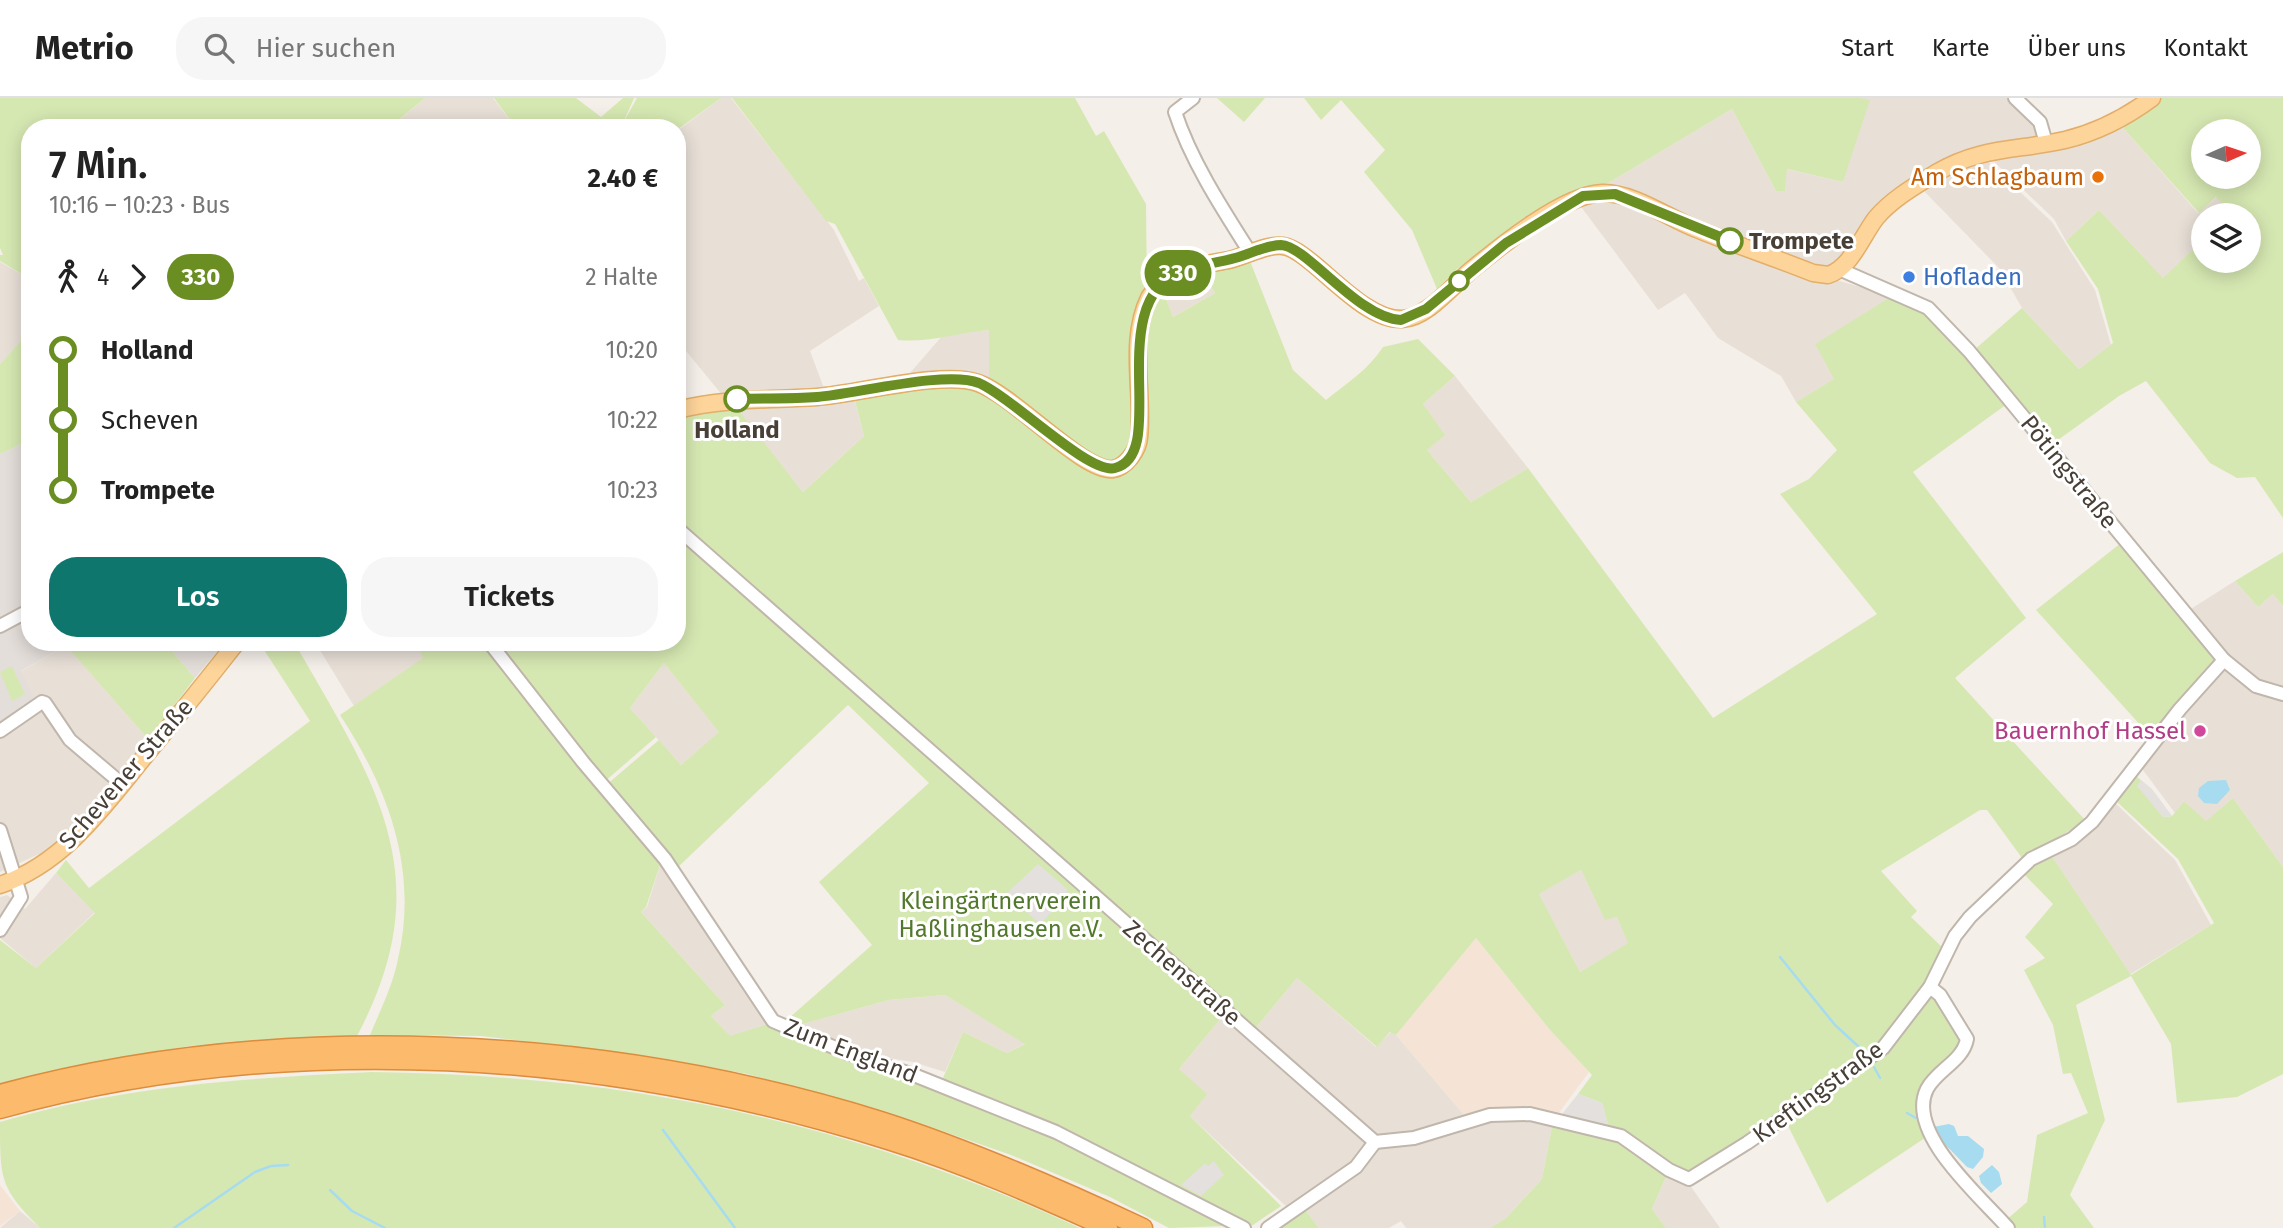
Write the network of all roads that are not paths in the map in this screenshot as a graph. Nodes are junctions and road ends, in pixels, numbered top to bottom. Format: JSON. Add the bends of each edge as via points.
{"nodes":[{"id":1,"x":1193,"y":98,"type":"edge"},
{"id":2,"x":2015,"y":98,"type":"edge"},
{"id":3,"x":2152,"y":98,"type":"edge"},
{"id":4,"x":2046,"y":143,"type":"junction"},
{"id":5,"x":1251,"y":254,"type":"junction"},
{"id":6,"x":1839,"y":269,"type":"junction"},
{"id":7,"x":686,"y":408,"type":"edge"},
{"id":8,"x":686,"y":536,"type":"edge"},
{"id":9,"x":21,"y":615,"type":"edge"},
{"id":10,"x":0,"y":626,"type":"edge"},
{"id":11,"x":230,"y":651,"type":"edge"},
{"id":12,"x":496,"y":651,"type":"edge"},
{"id":13,"x":2224,"y":660,"type":"junction"},
{"id":14,"x":2283,"y":694,"type":"edge"},
{"id":15,"x":0,"y":731,"type":"edge"},
{"id":16,"x":122,"y":784,"type":"junction"},
{"id":17,"x":0,"y":830,"type":"edge"},
{"id":18,"x":18,"y":879,"type":"junction"},
{"id":19,"x":0,"y":885,"type":"edge"},
{"id":20,"x":0,"y":930,"type":"edge"},
{"id":21,"x":1930,"y":987,"type":"junction"},
{"id":22,"x":0,"y":1094,"type":"edge"},
{"id":23,"x":0,"y":1110,"type":"edge"},
{"id":24,"x":1374,"y":1142,"type":"junction"},
{"id":25,"x":1108,"y":1228,"type":"edge"},
{"id":26,"x":1143,"y":1228,"type":"edge"},
{"id":27,"x":1244,"y":1228,"type":"edge"},
{"id":28,"x":1268,"y":1228,"type":"edge"},
{"id":29,"x":2008,"y":1228,"type":"edge"}],
"edges":[{"from":1,"to":5,"type":"street","via":[[1175,112],[1181,130]]},
{"from":2,"to":4,"type":"street","via":[[2040,122]]},
{"from":3,"to":4,"type":"main road","via":[[2117,122]]},
{"from":4,"to":6,"type":"main road","via":[[2002,148],[1937,172],[1902,194],[1877,218]]},
{"from":5,"to":6,"type":"main road","via":[[1275,246],[1292,248],[1334,285],[1371,308],[1395,319],[1413,317],[1524,230],[1573,201],[1603,192],[1813,273],[1828,275]]},
{"from":5,"to":7,"type":"main road","via":[[1180,272],[1149,298],[1140,331],[1139,441],[1119,467],[1099,468],[1001,394],[975,382],[950,380],[816,397],[730,399]]},
{"from":6,"to":13,"type":"street","name":"Pötingstraße","via":[[1928,308],[1969,351]]},
{"from":8,"to":24,"type":"street","name":"Zechenstraße"},
{"from":9,"to":10,"type":"street"},
{"from":11,"to":16,"type":"main road","name":"Schevener Straße"},
{"from":12,"to":27,"type":"street","name":"Zum England","via":[[665,859],[773,1021],[847,1054],[914,1075],[1056,1132]]},
{"from":13,"to":14,"type":"street","name":"Pötingstraße","via":[[2256,686]]},
{"from":13,"to":21,"type":"street","name":"Kreftingstraße","via":[[2092,822],[2072,839],[2031,859],[1970,917],[1955,936]]},
{"from":15,"to":16,"type":"street","via":[[46,703],[70,740]]},
{"from":16,"to":18,"type":"main road","name":"Schevener Straße","via":[[67,845]]},
{"from":17,"to":18,"type":"street"},
{"from":18,"to":19,"type":"main road","name":"Schevener Straße"},
{"from":18,"to":20,"type":"street","via":[[22,897]]},
{"from":21,"to":24,"type":"street","name":"Kreftingstraße","via":[[1883,1048],[1689,1179],[1621,1136],[1530,1114],[1490,1115],[1414,1138]]},
{"from":21,"to":29,"type":"street","via":[[1947,1004],[1967,1039],[1965,1048],[1929,1086],[1923,1098],[1923,1122],[1951,1164]]},
{"from":22,"to":26,"type":"highway","via":[[112,1070],[272,1051],[369,1046],[545,1054],[717,1080],[881,1121],[1058,1187]]},
{"from":23,"to":25,"type":"highway","via":[[125,1082],[301,1062],[504,1065],[570,1071],[634,1079],[798,1114],[1015,1186]]},
{"from":24,"to":28,"type":"street","via":[[1356,1167]]}]}
